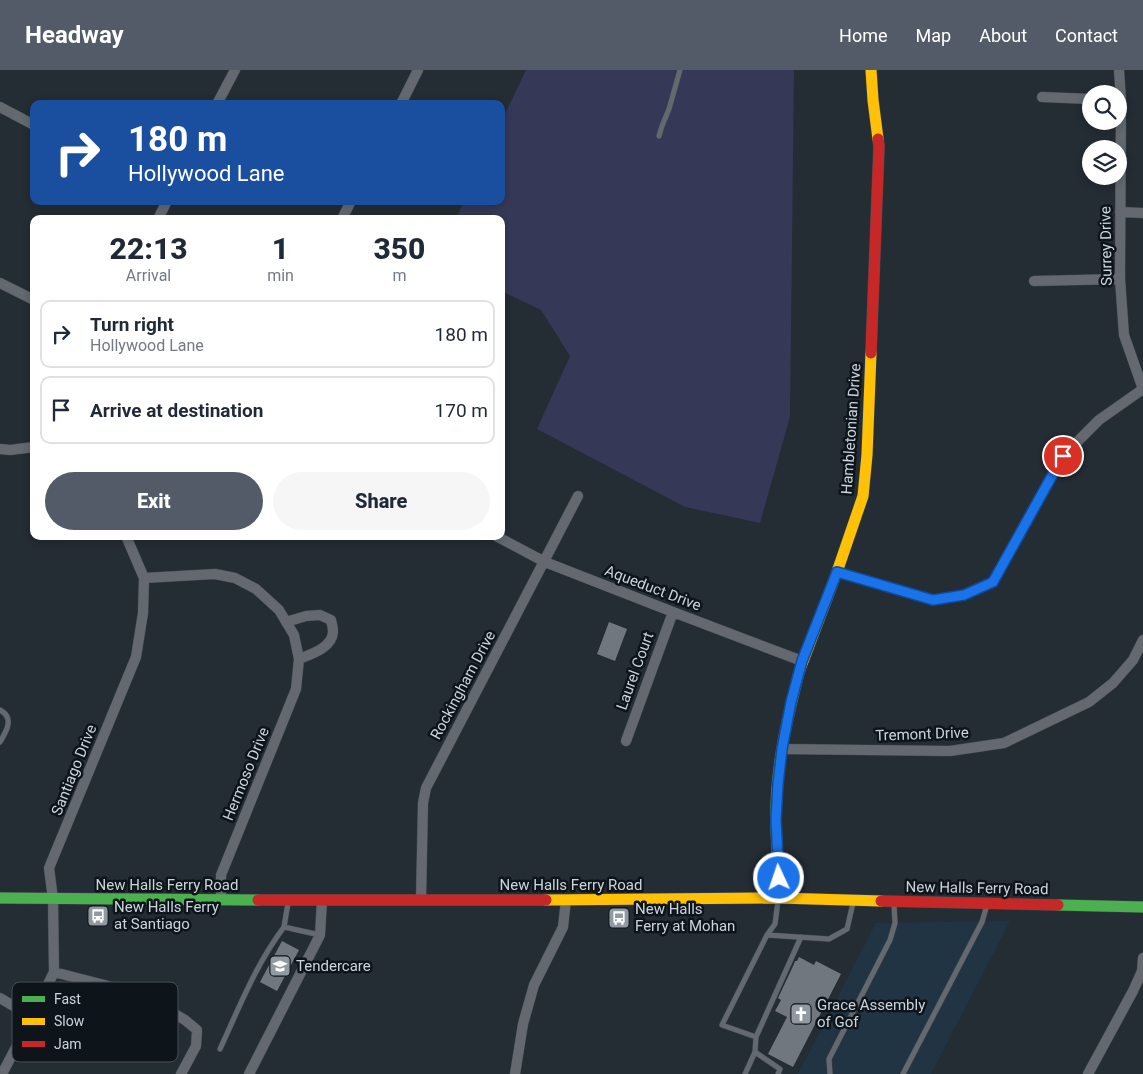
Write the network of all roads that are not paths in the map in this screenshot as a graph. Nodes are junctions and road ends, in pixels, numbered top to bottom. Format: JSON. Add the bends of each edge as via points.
{"nodes":[{"id":1,"x":235,"y":70,"type":"edge"},
{"id":2,"x":418,"y":70,"type":"edge"},
{"id":3,"x":680,"y":70,"type":"edge"},
{"id":4,"x":870,"y":70,"type":"edge"},
{"id":5,"x":1119,"y":70,"type":"edge"},
{"id":6,"x":1120,"y":85,"type":"edge"},
{"id":7,"x":1042,"y":97,"type":"dead end"},
{"id":8,"x":1082,"y":99,"type":"edge"},
{"id":9,"x":219,"y":100,"type":"edge"},
{"id":10,"x":403,"y":100,"type":"edge"},
{"id":11,"x":0,"y":107,"type":"edge"},
{"id":12,"x":30,"y":122,"type":"edge"},
{"id":13,"x":1120,"y":130,"type":"edge"},
{"id":14,"x":659,"y":136,"type":"dead end"},
{"id":15,"x":1120,"y":212,"type":"junction"},
{"id":16,"x":1143,"y":213,"type":"edge"},
{"id":17,"x":1120,"y":279,"type":"junction"},
{"id":18,"x":1034,"y":281,"type":"dead end"},
{"id":19,"x":0,"y":283,"type":"edge"},
{"id":20,"x":30,"y":298,"type":"edge"},
{"id":21,"x":1143,"y":389,"type":"edge"},
{"id":22,"x":30,"y":448,"type":"edge"},
{"id":23,"x":0,"y":449,"type":"edge"},
{"id":24,"x":578,"y":496,"type":"dead end"},
{"id":25,"x":128,"y":540,"type":"edge"},
{"id":26,"x":504,"y":540,"type":"edge"},
{"id":27,"x":545,"y":562,"type":"junction"},
{"id":28,"x":837,"y":572,"type":"junction"},
{"id":29,"x":144,"y":578,"type":"junction"},
{"id":30,"x":673,"y":612,"type":"junction"},
{"id":31,"x":286,"y":622,"type":"junction"},
{"id":32,"x":1143,"y":640,"type":"edge"},
{"id":33,"x":300,"y":659,"type":"junction"},
{"id":34,"x":802,"y":661,"type":"junction"},
{"id":35,"x":0,"y":710,"type":"edge"},
{"id":36,"x":626,"y":741,"type":"dead end"},
{"id":37,"x":0,"y":742,"type":"edge"},
{"id":38,"x":782,"y":749,"type":"junction"},
{"id":39,"x":0,"y":898,"type":"edge"},
{"id":40,"x":779,"y":898,"type":"junction"},
{"id":41,"x":53,"y":899,"type":"junction"},
{"id":42,"x":221,"y":900,"type":"junction"},
{"id":43,"x":288,"y":900,"type":"junction"},
{"id":44,"x":322,"y":900,"type":"junction"},
{"id":45,"x":421,"y":900,"type":"junction"},
{"id":46,"x":566,"y":900,"type":"junction"},
{"id":47,"x":854,"y":900,"type":"junction"},
{"id":48,"x":894,"y":901,"type":"junction"},
{"id":49,"x":987,"y":903,"type":"junction"},
{"id":50,"x":1143,"y":907,"type":"edge"},
{"id":51,"x":284,"y":928,"type":"junction"},
{"id":52,"x":320,"y":935,"type":"junction"},
{"id":53,"x":767,"y":935,"type":"junction"},
{"id":54,"x":801,"y":937,"type":"junction"},
{"id":55,"x":1143,"y":958,"type":"edge"},
{"id":56,"x":54,"y":972,"type":"junction"},
{"id":57,"x":49,"y":982,"type":"edge"},
{"id":58,"x":93,"y":982,"type":"edge"},
{"id":59,"x":0,"y":998,"type":"edge"},
{"id":60,"x":12,"y":1005,"type":"edge"},
{"id":61,"x":178,"y":1016,"type":"edge"},
{"id":62,"x":756,"y":1038,"type":"junction"},
{"id":63,"x":220,"y":1049,"type":"dead end"},
{"id":64,"x":755,"y":1052,"type":"junction"},
{"id":65,"x":12,"y":1055,"type":"edge"},
{"id":66,"x":2,"y":1074,"type":"edge"},
{"id":67,"x":181,"y":1074,"type":"edge"},
{"id":68,"x":249,"y":1074,"type":"edge"},
{"id":69,"x":515,"y":1074,"type":"edge"},
{"id":70,"x":745,"y":1074,"type":"edge"},
{"id":71,"x":778,"y":1074,"type":"edge"},
{"id":72,"x":830,"y":1074,"type":"edge"},
{"id":73,"x":903,"y":1074,"type":"edge"},
{"id":74,"x":1088,"y":1074,"type":"edge"}],
"edges":[{"from":1,"to":9,"type":"street"},
{"from":2,"to":10,"type":"street"},
{"from":3,"to":14,"type":"lane"},
{"from":4,"to":28,"type":"main road","name":"Hambletonian Drive","via":[[879,146],[867,455],[863,496]]},
{"from":5,"to":6,"type":"street","name":"Surrey Drive"},
{"from":7,"to":8,"type":"street"},
{"from":11,"to":12,"type":"street"},
{"from":13,"to":15,"type":"street","name":"Surrey Drive"},
{"from":15,"to":16,"type":"street"},
{"from":15,"to":17,"type":"street","name":"Surrey Drive"},
{"from":17,"to":18,"type":"street"},
{"from":17,"to":21,"type":"street","name":"Surrey Drive","via":[[1124,335]]},
{"from":19,"to":20,"type":"street"},
{"from":21,"to":28,"type":"street","via":[[1099,420],[1063,456],[993,582],[964,595],[933,600]]},
{"from":22,"to":23,"type":"street"},
{"from":24,"to":27,"type":"street","name":"Rockingham Drive"},
{"from":25,"to":29,"type":"street","name":"Santiago Drive"},
{"from":26,"to":27,"type":"street","name":"Aqueduct Drive"},
{"from":27,"to":30,"type":"street","name":"Aqueduct Drive"},
{"from":27,"to":45,"type":"street","name":"Rockingham Drive","via":[[426,788]]},
{"from":28,"to":34,"type":"main road","name":"Hambletonian Drive"},
{"from":29,"to":31,"type":"street","name":"Hermoso Drive","via":[[216,574],[235,578],[256,589],[280,610]]},
{"from":29,"to":41,"type":"street","name":"Santiago Drive","via":[[144,613],[136,657],[49,868]]},
{"from":30,"to":34,"type":"street","name":"Aqueduct Drive"},
{"from":30,"to":36,"type":"street","name":"Laurel Court"},
{"from":31,"to":33,"type":"street","name":"Hermoso Drive","via":[[294,635]]},
{"from":31,"to":33,"type":"street","via":[[320,615],[331,620],[333,634],[327,644]]},
{"from":32,"to":38,"type":"street","name":"Tremont Drive","via":[[1133,660],[1113,683],[1089,702],[1004,743],[950,751]]},
{"from":33,"to":42,"type":"street","name":"Hermoso Drive","via":[[296,689],[221,875]]},
{"from":34,"to":38,"type":"main road","name":"Hambletonian Drive"},
{"from":35,"to":37,"type":"lane","via":[[8,719],[8,728]]},
{"from":38,"to":40,"type":"main road","name":"Hambletonian Drive","via":[[776,820]]},
{"from":39,"to":41,"type":"main road","name":"New Halls Ferry Road"},
{"from":40,"to":46,"type":"main road","name":"New Halls Ferry Road"},
{"from":40,"to":47,"type":"main road","name":"New Halls Ferry Road"},
{"from":40,"to":53,"type":"lane","via":[[775,924]]},
{"from":41,"to":42,"type":"main road","name":"New Halls Ferry Road"},
{"from":41,"to":56,"type":"street","name":"Santiago Drive"},
{"from":42,"to":43,"type":"main road","name":"New Halls Ferry Road"},
{"from":43,"to":44,"type":"main road","name":"New Halls Ferry Road"},
{"from":43,"to":51,"type":"lane"},
{"from":44,"to":45,"type":"main road","name":"New Halls Ferry Road"},
{"from":44,"to":52,"type":"street"},
{"from":45,"to":46,"type":"main road","name":"New Halls Ferry Road"},
{"from":46,"to":69,"type":"street","via":[[563,927],[534,985],[523,1024]]},
{"from":47,"to":48,"type":"main road","name":"New Halls Ferry Road"},
{"from":47,"to":54,"type":"lane","via":[[846,929],[829,939]]},
{"from":48,"to":49,"type":"main road","name":"New Halls Ferry Road"},
{"from":48,"to":72,"type":"lane","via":[[895,923],[890,940],[829,1059]]},
{"from":49,"to":50,"type":"main road","name":"New Halls Ferry Road"},
{"from":49,"to":73,"type":"lane","via":[[982,922]]},
{"from":51,"to":52,"type":"lane"},
{"from":51,"to":63,"type":"lane","via":[[263,960]]},
{"from":52,"to":68,"type":"street"},
{"from":53,"to":54,"type":"lane"},
{"from":53,"to":62,"type":"lane","via":[[722,1025]]},
{"from":54,"to":62,"type":"lane"},
{"from":55,"to":74,"type":"street","via":[[1142,971],[1133,991]]},
{"from":56,"to":57,"type":"street","name":"Santiago Drive"},
{"from":56,"to":58,"type":"street"},
{"from":59,"to":60,"type":"street"},
{"from":61,"to":67,"type":"street","via":[[197,1030],[196,1046]]},
{"from":62,"to":64,"type":"lane"},
{"from":64,"to":70,"type":"lane"},
{"from":64,"to":71,"type":"lane","via":[[780,1069]]},
{"from":65,"to":66,"type":"street","name":"Santiago Drive"}]}
